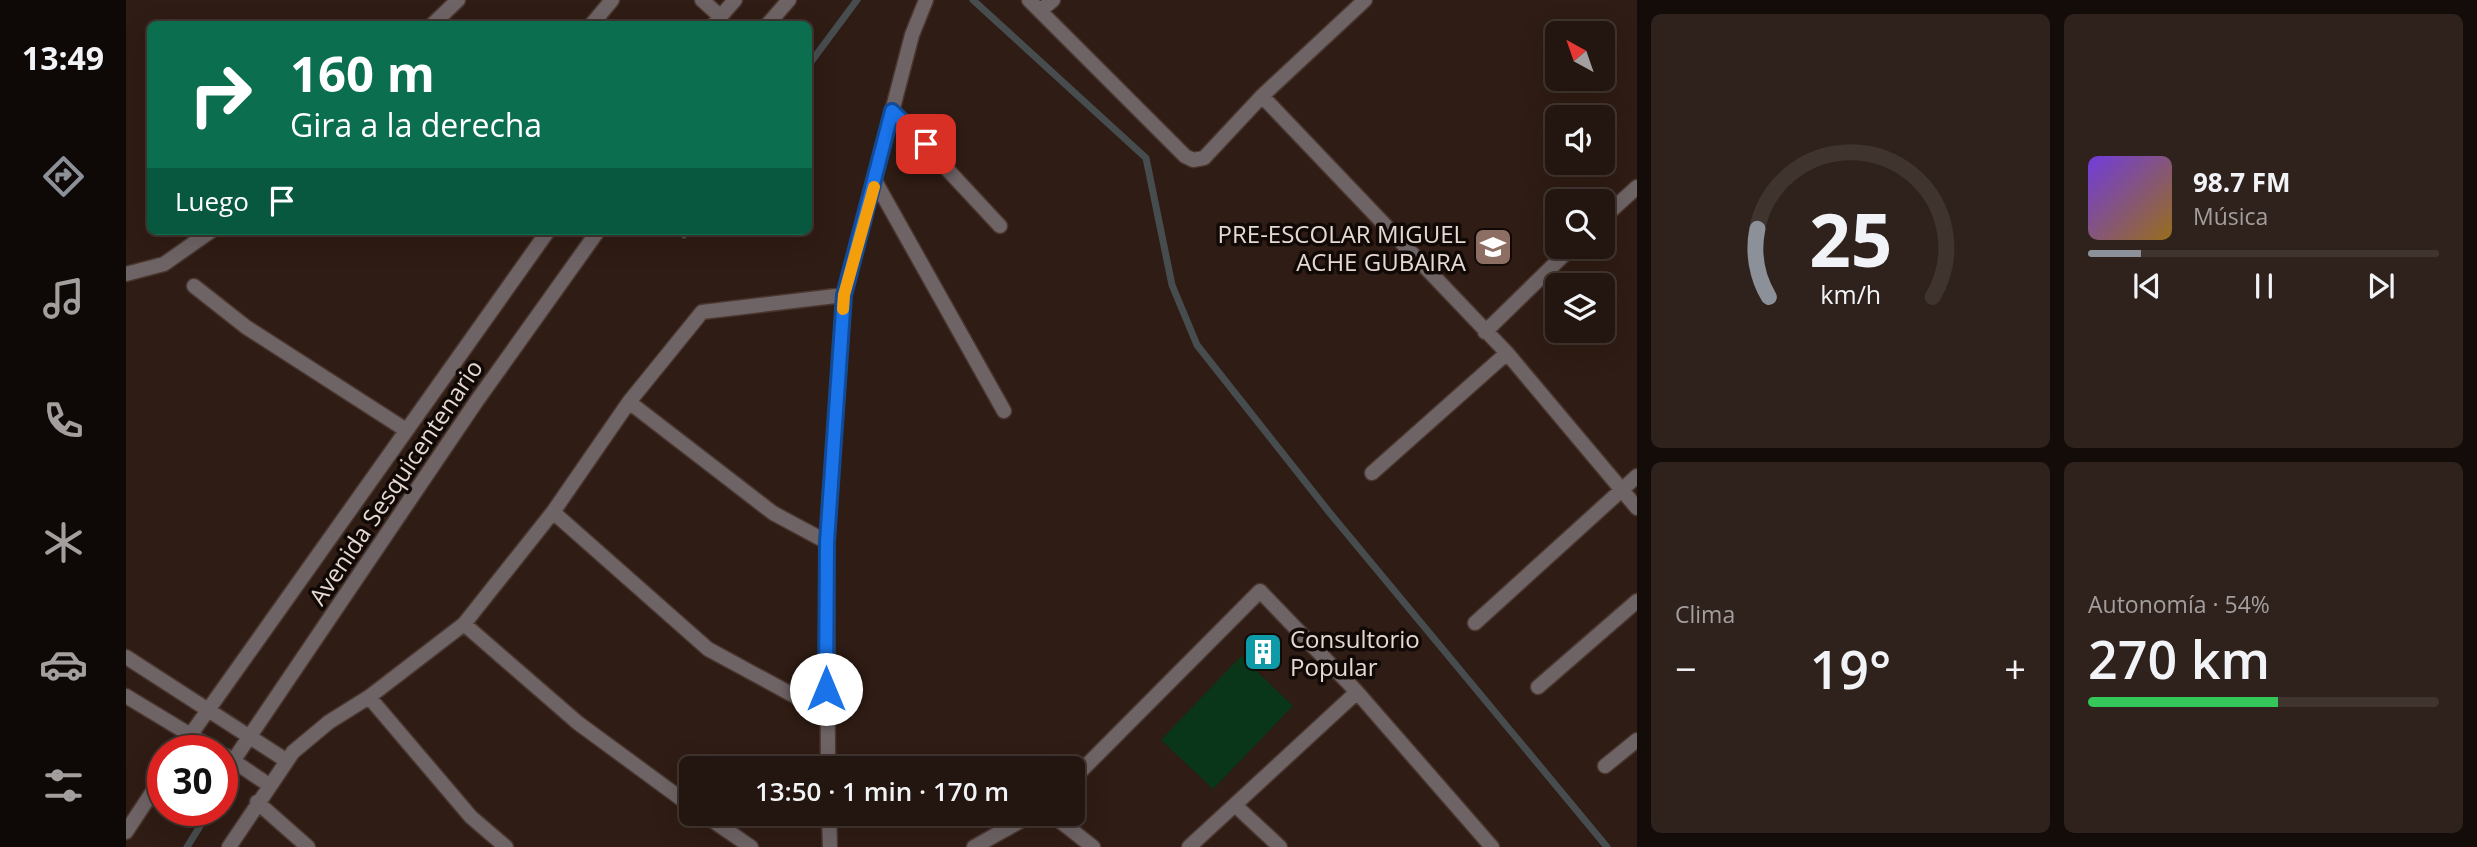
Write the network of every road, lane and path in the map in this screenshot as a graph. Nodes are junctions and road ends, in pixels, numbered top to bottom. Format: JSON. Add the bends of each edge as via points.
{"nodes":[{"id":1,"x":458,"y":0,"type":"edge"},
{"id":2,"x":611,"y":0,"type":"edge"},
{"id":3,"x":702,"y":0,"type":"edge"},
{"id":4,"x":735,"y":0,"type":"edge"},
{"id":5,"x":789,"y":0,"type":"edge"},
{"id":6,"x":926,"y":0,"type":"edge"},
{"id":7,"x":1029,"y":0,"type":"edge"},
{"id":8,"x":1365,"y":0,"type":"edge"},
{"id":9,"x":1047,"y":5,"type":"edge"},
{"id":10,"x":436,"y":21,"type":"edge"},
{"id":11,"x":594,"y":21,"type":"edge"},
{"id":12,"x":718,"y":21,"type":"edge"},
{"id":13,"x":771,"y":21,"type":"edge"},
{"id":14,"x":1262,"y":96,"type":"junction"},
{"id":15,"x":892,"y":111,"type":"junction"},
{"id":16,"x":875,"y":181,"type":"junction"},
{"id":17,"x":1637,"y":187,"type":"edge"},
{"id":18,"x":1615,"y":207,"type":"edge"},
{"id":19,"x":1000,"y":226,"type":"dead end"},
{"id":20,"x":205,"y":235,"type":"edge"},
{"id":21,"x":545,"y":235,"type":"edge"},
{"id":22,"x":595,"y":235,"type":"edge"},
{"id":23,"x":1560,"y":259,"type":"edge"},
{"id":24,"x":126,"y":274,"type":"edge"},
{"id":25,"x":194,"y":286,"type":"dead end"},
{"id":26,"x":844,"y":295,"type":"junction"},
{"id":27,"x":1485,"y":332,"type":"junction"},
{"id":28,"x":1507,"y":353,"type":"junction"},
{"id":29,"x":629,"y":402,"type":"junction"},
{"id":30,"x":1004,"y":411,"type":"dead end"},
{"id":31,"x":406,"y":430,"type":"junction"},
{"id":32,"x":1372,"y":473,"type":"dead end"},
{"id":33,"x":1637,"y":475,"type":"edge"},
{"id":34,"x":1622,"y":489,"type":"junction"},
{"id":35,"x":1637,"y":508,"type":"edge"},
{"id":36,"x":553,"y":512,"type":"junction"},
{"id":37,"x":827,"y":542,"type":"junction"},
{"id":38,"x":1637,"y":601,"type":"edge"},
{"id":39,"x":1475,"y":623,"type":"dead end"},
{"id":40,"x":464,"y":624,"type":"junction"},
{"id":41,"x":126,"y":657,"type":"edge"},
{"id":42,"x":1538,"y":687,"type":"dead end"},
{"id":43,"x":1357,"y":692,"type":"junction"},
{"id":44,"x":126,"y":696,"type":"edge"},
{"id":45,"x":369,"y":697,"type":"junction"},
{"id":46,"x":208,"y":709,"type":"junction"},
{"id":47,"x":826,"y":713,"type":"junction"},
{"id":48,"x":190,"y":734,"type":"joint"},
{"id":49,"x":248,"y":736,"type":"junction"},
{"id":50,"x":1637,"y":740,"type":"edge"},
{"id":51,"x":238,"y":746,"type":"edge"},
{"id":52,"x":828,"y":756,"type":"edge"},
{"id":53,"x":287,"y":761,"type":"junction"},
{"id":54,"x":238,"y":764,"type":"edge"},
{"id":55,"x":1605,"y":766,"type":"dead end"},
{"id":56,"x":1085,"y":767,"type":"edge"},
{"id":57,"x":269,"y":785,"type":"junction"},
{"id":58,"x":679,"y":797,"type":"edge"},
{"id":59,"x":147,"y":800,"type":"edge"},
{"id":60,"x":257,"y":802,"type":"junction"},
{"id":61,"x":1236,"y":806,"type":"junction"},
{"id":62,"x":720,"y":826,"type":"edge"},
{"id":63,"x":829,"y":826,"type":"edge"},
{"id":64,"x":1012,"y":826,"type":"edge"},
{"id":65,"x":1066,"y":826,"type":"edge"},
{"id":66,"x":126,"y":832,"type":"edge"},
{"id":67,"x":229,"y":847,"type":"edge"},
{"id":68,"x":308,"y":847,"type":"edge"},
{"id":69,"x":506,"y":847,"type":"edge"},
{"id":70,"x":751,"y":847,"type":"edge"},
{"id":71,"x":830,"y":847,"type":"edge"},
{"id":72,"x":974,"y":847,"type":"edge"},
{"id":73,"x":1093,"y":847,"type":"edge"},
{"id":74,"x":1189,"y":847,"type":"edge"},
{"id":75,"x":1280,"y":847,"type":"edge"},
{"id":76,"x":1492,"y":847,"type":"edge"}],
"edges":[{"from":1,"to":10,"type":"street"},
{"from":2,"to":11,"type":"street"},
{"from":3,"to":12,"type":"street"},
{"from":4,"to":12,"type":"street"},
{"from":5,"to":13,"type":"street"},
{"from":6,"to":15,"type":"street"},
{"from":7,"to":9,"type":"street"},
{"from":8,"to":14,"type":"street"},
{"from":9,"to":14,"type":"street","via":[[1193,160],[1204,158]]},
{"from":14,"to":27,"type":"street"},
{"from":15,"to":16,"type":"street"},
{"from":15,"to":19,"type":"street"},
{"from":16,"to":26,"type":"street"},
{"from":16,"to":30,"type":"street"},
{"from":17,"to":18,"type":"street"},
{"from":20,"to":24,"type":"street","via":[[164,264]]},
{"from":21,"to":31,"type":"street","name":"Avenida Sesquicentenario"},
{"from":22,"to":49,"type":"street","name":"Avenida Sesquicentenario"},
{"from":23,"to":27,"type":"street"},
{"from":25,"to":31,"type":"street","via":[[246,327]]},
{"from":26,"to":29,"type":"street","via":[[702,312]]},
{"from":26,"to":37,"type":"street"},
{"from":27,"to":28,"type":"street"},
{"from":28,"to":32,"type":"street"},
{"from":28,"to":34,"type":"street"},
{"from":29,"to":36,"type":"street"},
{"from":29,"to":37,"type":"street","via":[[773,513]]},
{"from":31,"to":46,"type":"street","name":"Avenida Sesquicentenario"},
{"from":33,"to":34,"type":"street"},
{"from":34,"to":35,"type":"street"},
{"from":34,"to":39,"type":"street"},
{"from":36,"to":40,"type":"street"},
{"from":36,"to":47,"type":"street","via":[[708,649]]},
{"from":37,"to":47,"type":"street"},
{"from":38,"to":42,"type":"street"},
{"from":40,"to":45,"type":"street"},
{"from":40,"to":58,"type":"street","via":[[579,723]]},
{"from":41,"to":46,"type":"street"},
{"from":43,"to":56,"type":"street","via":[[1261,591]]},
{"from":43,"to":61,"type":"street"},
{"from":43,"to":76,"type":"street"},
{"from":44,"to":48,"type":"street"},
{"from":45,"to":53,"type":"street","via":[[329,722]]},
{"from":45,"to":69,"type":"street","via":[[471,817]]},
{"from":46,"to":48,"type":"street","name":"Avenida Sesquicentenario"},
{"from":46,"to":49,"type":"street"},
{"from":47,"to":52,"type":"street"},
{"from":49,"to":51,"type":"street","name":"Avenida Sesquicentenario"},
{"from":49,"to":53,"type":"street"},
{"from":50,"to":55,"type":"street"},
{"from":53,"to":57,"type":"street"},
{"from":54,"to":57,"type":"street"},
{"from":57,"to":60,"type":"street"},
{"from":59,"to":66,"type":"street"},
{"from":60,"to":67,"type":"street"},
{"from":60,"to":68,"type":"street"},
{"from":61,"to":74,"type":"street"},
{"from":61,"to":75,"type":"street"},
{"from":62,"to":70,"type":"street"},
{"from":63,"to":71,"type":"street"},
{"from":64,"to":72,"type":"street"},
{"from":65,"to":73,"type":"street"}]}
